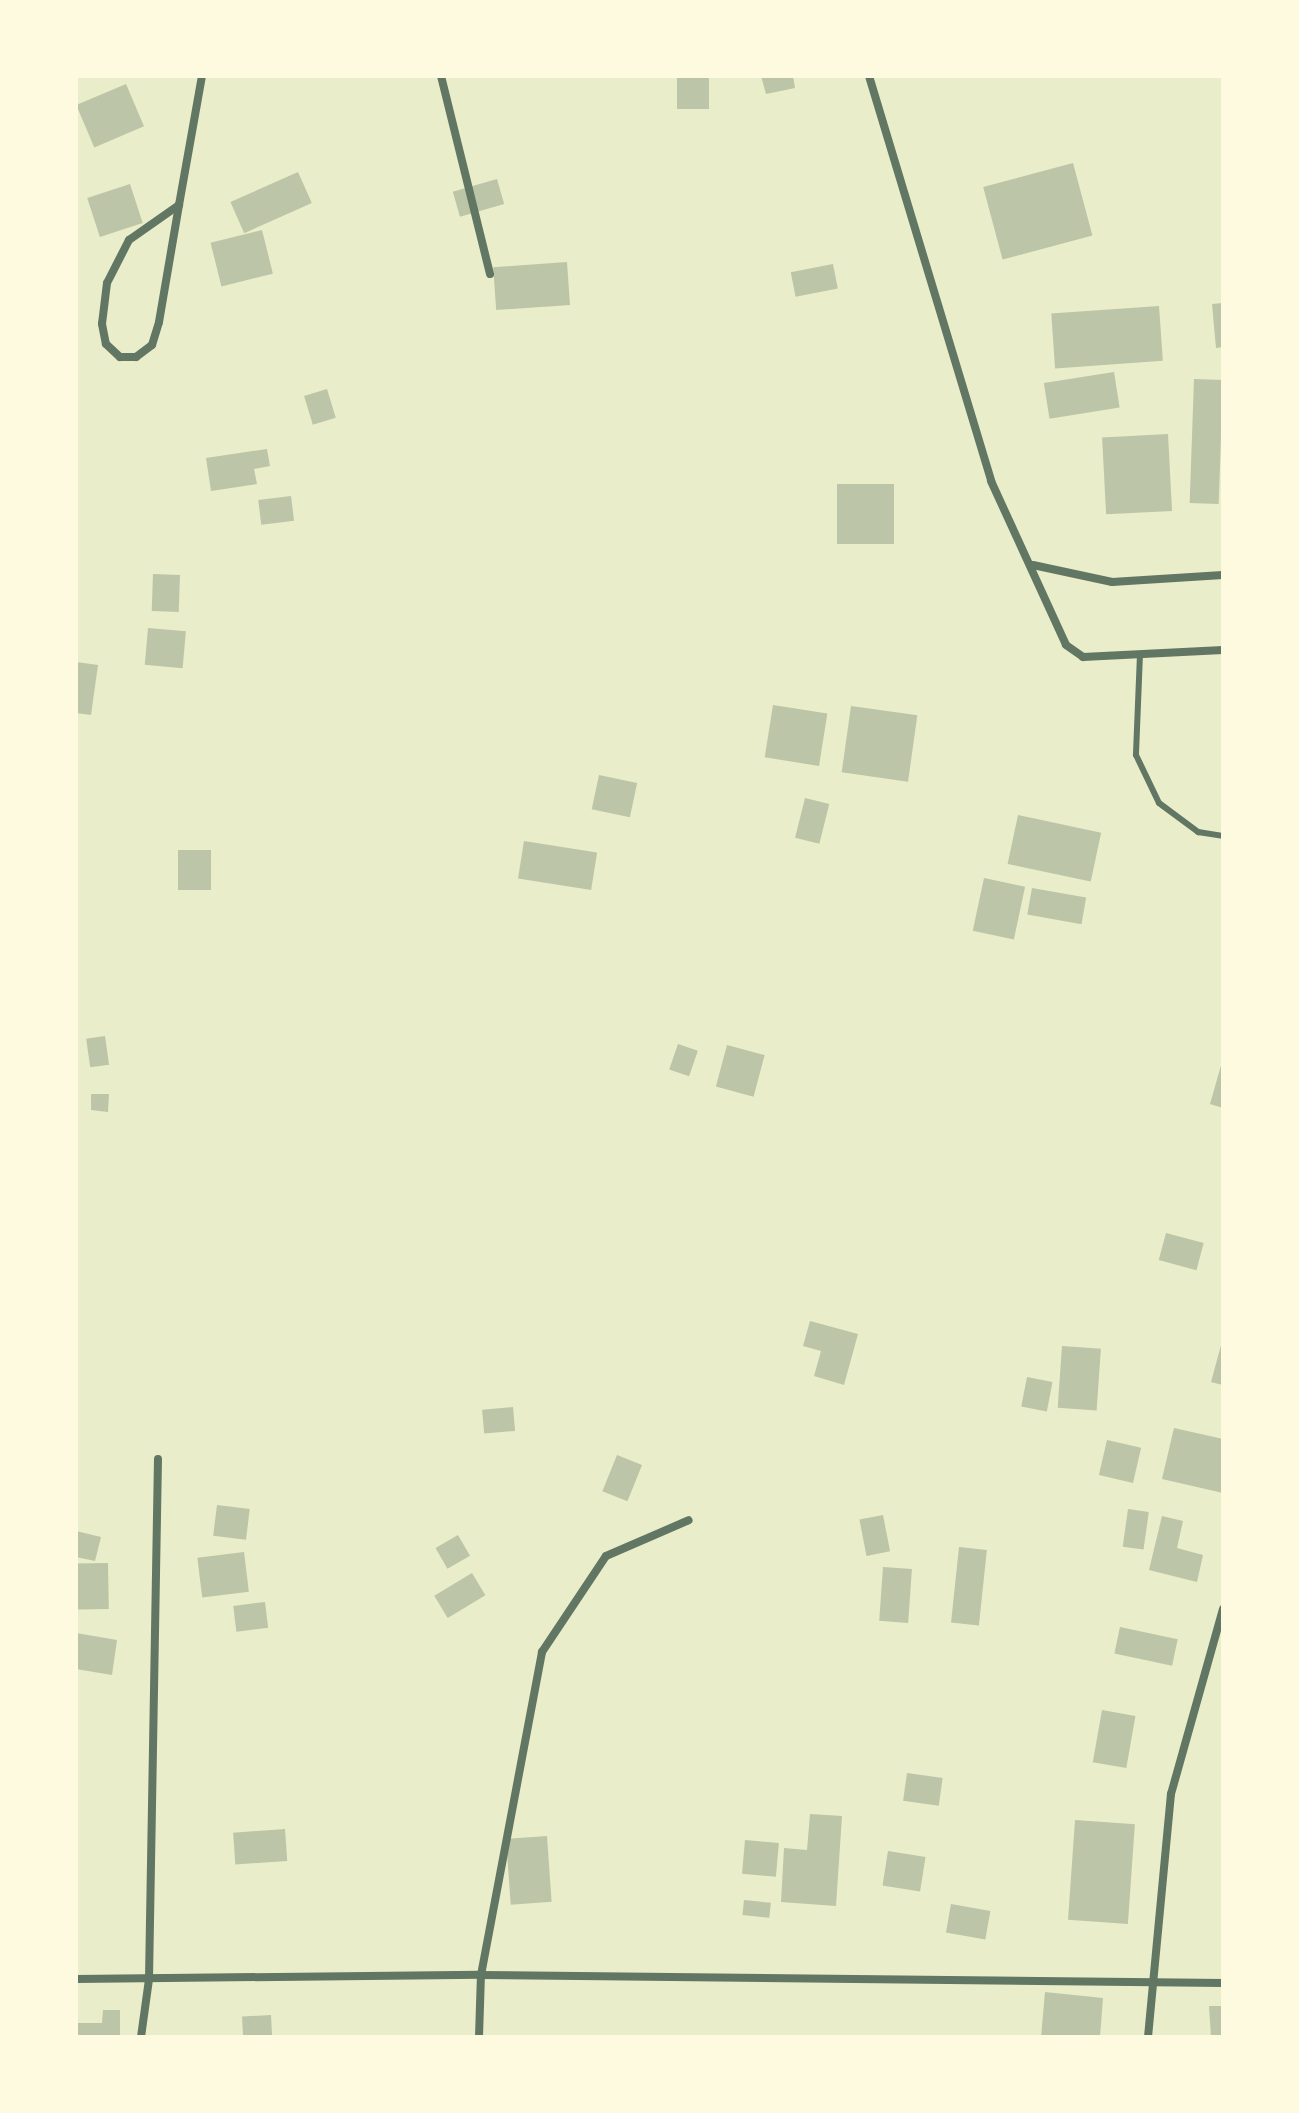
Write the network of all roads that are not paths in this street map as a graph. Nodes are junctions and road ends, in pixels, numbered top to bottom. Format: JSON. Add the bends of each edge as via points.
{"nodes":[{"id":1,"x":202,"y":76,"type":"edge"},
{"id":2,"x":441,"y":76,"type":"edge"},
{"id":3,"x":869,"y":76,"type":"edge"},
{"id":4,"x":179,"y":205,"type":"junction"},
{"id":5,"x":490,"y":274,"type":"dead end"},
{"id":6,"x":1033,"y":565,"type":"junction"},
{"id":7,"x":1223,"y":575,"type":"edge"},
{"id":8,"x":1223,"y":650,"type":"edge"},
{"id":9,"x":1140,"y":654,"type":"junction"},
{"id":10,"x":1223,"y":836,"type":"edge"},
{"id":11,"x":158,"y":1459,"type":"dead end"},
{"id":12,"x":689,"y":1520,"type":"dead end"},
{"id":13,"x":1223,"y":1609,"type":"edge"},
{"id":14,"x":481,"y":1975,"type":"junction"},
{"id":15,"x":76,"y":1979,"type":"edge"},
{"id":16,"x":149,"y":1979,"type":"junction"},
{"id":17,"x":1153,"y":1981,"type":"junction"},
{"id":18,"x":1223,"y":1983,"type":"edge"},
{"id":19,"x":141,"y":2037,"type":"edge"},
{"id":20,"x":479,"y":2037,"type":"edge"},
{"id":21,"x":1148,"y":2037,"type":"edge"}],
"edges":[{"from":1,"to":4,"type":"street"},
{"from":2,"to":5,"type":"street"},
{"from":3,"to":6,"type":"street","via":[[991,481]]},
{"from":4,"to":4,"type":"street","via":[[152,345],[136,357],[120,357],[106,344],[102,324],[107,283],[129,240]]},
{"from":6,"to":7,"type":"street","via":[[1112,582]]},
{"from":6,"to":9,"type":"street","via":[[1075,653]]},
{"from":8,"to":9,"type":"street"},
{"from":9,"to":10,"type":"lane","via":[[1136,755],[1159,803],[1198,832]]},
{"from":11,"to":16,"type":"street"},
{"from":12,"to":14,"type":"street","via":[[606,1556],[542,1652]]},
{"from":13,"to":17,"type":"street","via":[[1171,1794]]},
{"from":14,"to":16,"type":"street"},
{"from":14,"to":17,"type":"street"},
{"from":14,"to":20,"type":"street"},
{"from":15,"to":16,"type":"street"},
{"from":16,"to":19,"type":"street"},
{"from":17,"to":18,"type":"street"},
{"from":17,"to":21,"type":"street"}]}
